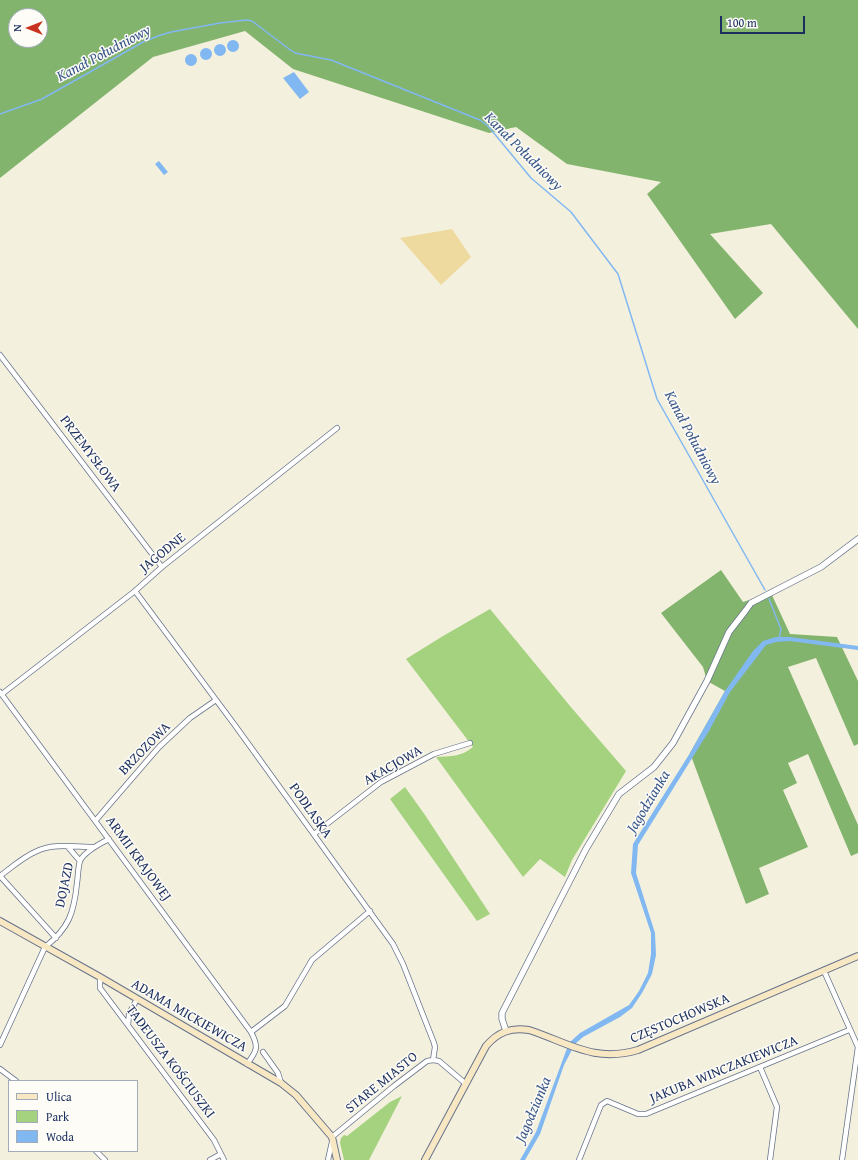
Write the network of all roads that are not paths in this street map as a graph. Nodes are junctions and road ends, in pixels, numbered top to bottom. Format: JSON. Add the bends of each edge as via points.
{"nodes":[{"id":1,"x":0,"y":356,"type":"edge"},
{"id":2,"x":337,"y":428,"type":"dead end"},
{"id":3,"x":858,"y":538,"type":"edge"},
{"id":4,"x":162,"y":567,"type":"junction"},
{"id":5,"x":135,"y":591,"type":"junction"},
{"id":6,"x":1,"y":693,"type":"edge"},
{"id":7,"x":216,"y":700,"type":"junction"},
{"id":8,"x":470,"y":743,"type":"dead end"},
{"id":9,"x":96,"y":820,"type":"junction"},
{"id":10,"x":314,"y":834,"type":"junction"},
{"id":11,"x":109,"y":839,"type":"junction"},
{"id":12,"x":68,"y":847,"type":"junction"},
{"id":13,"x":93,"y":848,"type":"junction"},
{"id":14,"x":80,"y":861,"type":"junction"},
{"id":15,"x":0,"y":876,"type":"edge"},
{"id":16,"x":370,"y":911,"type":"junction"},
{"id":17,"x":0,"y":921,"type":"edge"},
{"id":18,"x":56,"y":938,"type":"junction"},
{"id":19,"x":45,"y":947,"type":"junction"},
{"id":20,"x":858,"y":956,"type":"edge"},
{"id":21,"x":824,"y":971,"type":"junction"},
{"id":22,"x":100,"y":977,"type":"junction"},
{"id":23,"x":137,"y":999,"type":"junction"},
{"id":24,"x":128,"y":1025,"type":"junction"},
{"id":25,"x":849,"y":1030,"type":"junction"},
{"id":26,"x":506,"y":1031,"type":"junction"},
{"id":27,"x":251,"y":1032,"type":"junction"},
{"id":28,"x":0,"y":1045,"type":"edge"},
{"id":29,"x":263,"y":1052,"type":"dead end"},
{"id":30,"x":433,"y":1060,"type":"junction"},
{"id":31,"x":247,"y":1064,"type":"junction"},
{"id":32,"x":760,"y":1067,"type":"junction"},
{"id":33,"x":0,"y":1070,"type":"edge"},
{"id":34,"x":15,"y":1080,"type":"edge"},
{"id":35,"x":281,"y":1083,"type":"junction"},
{"id":36,"x":466,"y":1084,"type":"junction"},
{"id":37,"x":332,"y":1138,"type":"junction"},
{"id":38,"x":97,"y":1152,"type":"edge"},
{"id":39,"x":220,"y":1154,"type":"junction"},
{"id":40,"x":106,"y":1160,"type":"edge"},
{"id":41,"x":210,"y":1160,"type":"edge"},
{"id":42,"x":224,"y":1160,"type":"edge"},
{"id":43,"x":328,"y":1160,"type":"edge"},
{"id":44,"x":337,"y":1160,"type":"edge"},
{"id":45,"x":424,"y":1160,"type":"edge"},
{"id":46,"x":579,"y":1160,"type":"edge"},
{"id":47,"x":770,"y":1160,"type":"edge"},
{"id":48,"x":842,"y":1160,"type":"edge"}],
"edges":[{"from":1,"to":4,"type":"street","name":"PRZEMYSŁOWA"},
{"from":2,"to":4,"type":"street","name":"JAGODNE"},
{"from":3,"to":26,"type":"street","via":[[821,567],[751,604],[729,632],[708,681],[673,743],[654,767],[618,794],[586,849],[502,1012]]},
{"from":4,"to":5,"type":"street","name":"JAGODNE"},
{"from":5,"to":6,"type":"street","name":"JAGODNE"},
{"from":5,"to":7,"type":"street","name":"PODLASKA"},
{"from":6,"to":9,"type":"street","name":"ARMII KRAJOWEJ"},
{"from":7,"to":9,"type":"street","name":"BRZOZOWA","via":[[190,718],[159,747]]},
{"from":7,"to":10,"type":"street","name":"PODLASKA"},
{"from":8,"to":10,"type":"street","name":"AKACJOWA","via":[[434,754],[381,782]]},
{"from":9,"to":11,"type":"street","name":"ARMII KRAJOWEJ"},
{"from":10,"to":16,"type":"street","name":"PODLASKA"},
{"from":11,"to":13,"type":"street","name":"DOJAZD"},
{"from":11,"to":27,"type":"street","name":"ARMII KRAJOWEJ"},
{"from":12,"to":13,"type":"street","name":"DOJAZD"},
{"from":12,"to":14,"type":"street"},
{"from":12,"to":15,"type":"street","name":"DOJAZD","via":[[38,850]]},
{"from":13,"to":14,"type":"street","name":"DOJAZD"},
{"from":14,"to":18,"type":"street","name":"DOJAZD","via":[[75,906],[64,929]]},
{"from":15,"to":18,"type":"street"},
{"from":16,"to":27,"type":"street","via":[[312,960],[285,1006]]},
{"from":16,"to":30,"type":"street","name":"PODLASKA","via":[[393,944],[403,964],[434,1043]]},
{"from":17,"to":19,"type":"main road","name":"ADAMA MICKIEWICZA"},
{"from":18,"to":19,"type":"street","name":"DOJAZD"},
{"from":19,"to":22,"type":"main road","name":"ADAMA MICKIEWICZA"},
{"from":19,"to":28,"type":"street"},
{"from":20,"to":21,"type":"main road","name":"CZĘSTOCHOWSKA"},
{"from":21,"to":25,"type":"street"},
{"from":21,"to":26,"type":"main road","name":"CZĘSTOCHOWSKA","via":[[638,1050],[620,1055],[581,1050],[529,1030]]},
{"from":22,"to":23,"type":"main road","name":"ADAMA MICKIEWICZA"},
{"from":22,"to":24,"type":"street","name":"TADEUSZA KOŚCIUSZKI","via":[[100,988]]},
{"from":23,"to":24,"type":"street","via":[[129,1014]]},
{"from":23,"to":31,"type":"main road","name":"ADAMA MICKIEWICZA"},
{"from":24,"to":39,"type":"street","name":"TADEUSZA KOŚCIUSZKI","via":[[214,1140]]},
{"from":25,"to":32,"type":"street","name":"JAKUBA WINCZAKIEWICZA"},
{"from":25,"to":48,"type":"street","via":[[858,1047]]},
{"from":26,"to":36,"type":"main road","via":[[486,1046]]},
{"from":27,"to":31,"type":"street","name":"ARMII KRAJOWEJ","via":[[256,1041],[256,1049]]},
{"from":29,"to":35,"type":"street","via":[[278,1073]]},
{"from":30,"to":36,"type":"street","name":"STARE MIASTO","via":[[442,1063]]},
{"from":30,"to":37,"type":"street","name":"STARE MIASTO","via":[[425,1062]]},
{"from":31,"to":35,"type":"main road","name":"ADAMA MICKIEWICZA"},
{"from":32,"to":46,"type":"street","name":"JAKUBA WINCZAKIEWICZA","via":[[646,1114],[638,1114],[607,1101],[601,1105]]},
{"from":32,"to":47,"type":"street","via":[[777,1107]]},
{"from":33,"to":34,"type":"street"},
{"from":35,"to":37,"type":"main road","name":"ADAMA MICKIEWICZA","via":[[296,1095]]},
{"from":36,"to":45,"type":"main road"},
{"from":37,"to":43,"type":"street"},
{"from":37,"to":44,"type":"main road","name":"ADAMA MICKIEWICZA"},
{"from":38,"to":40,"type":"street"},
{"from":39,"to":41,"type":"street"},
{"from":39,"to":42,"type":"street","name":"TADEUSZA KOŚCIUSZKI"}]}
